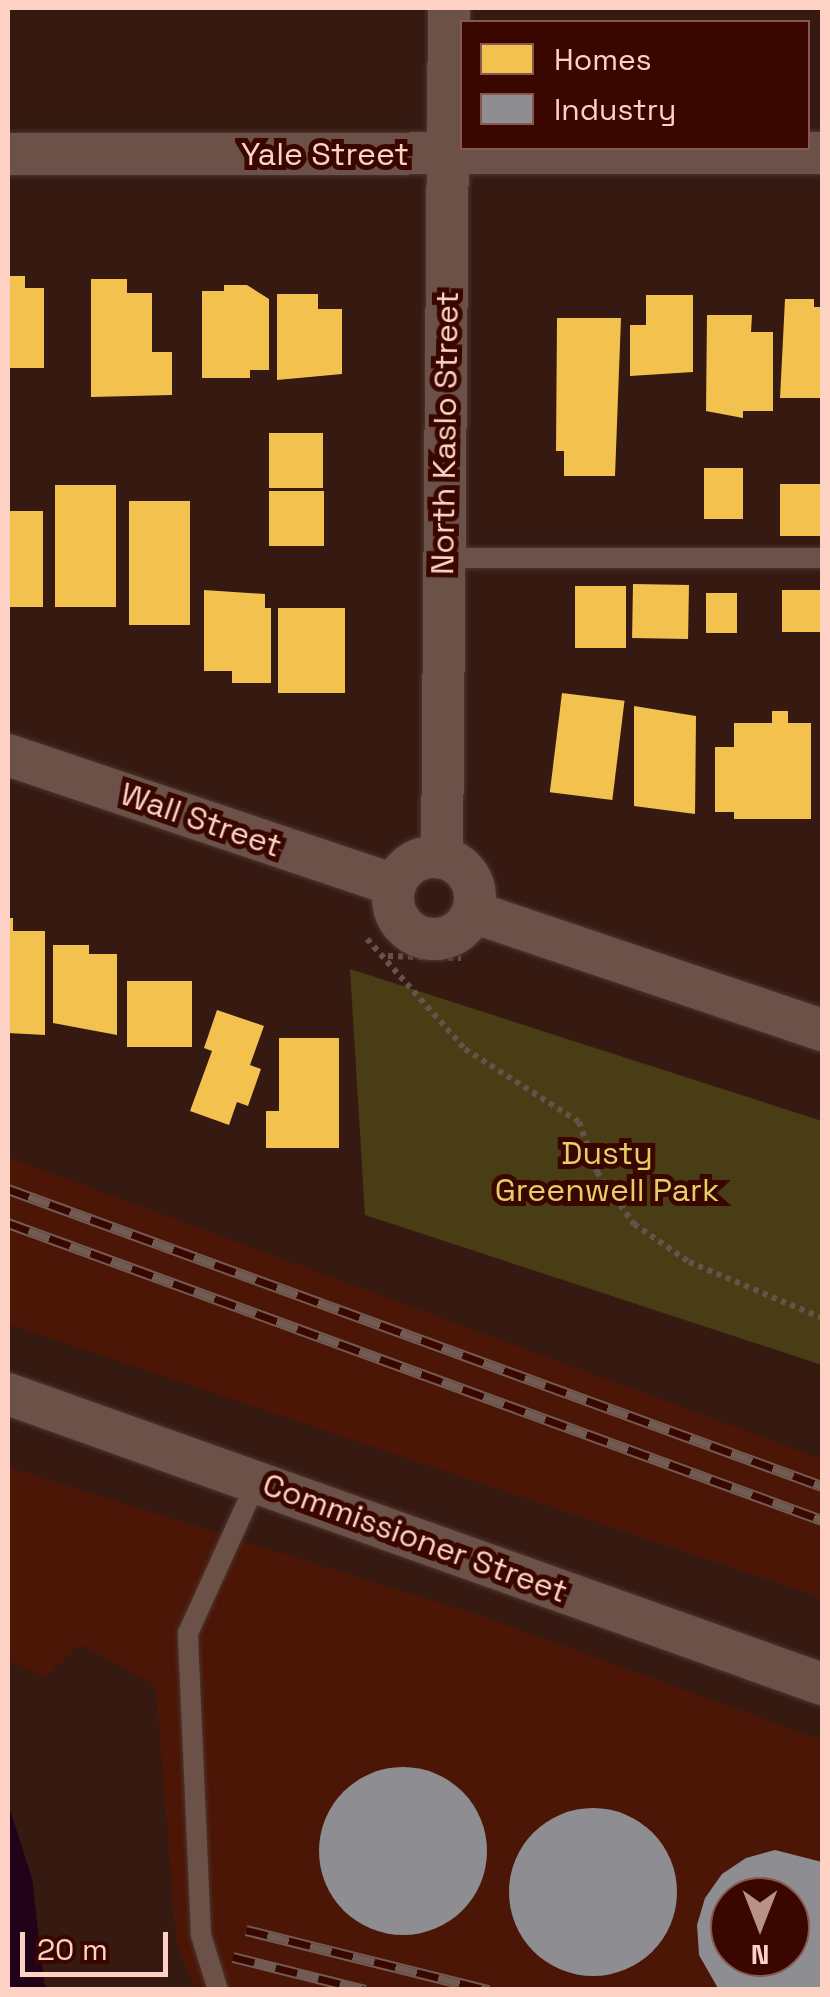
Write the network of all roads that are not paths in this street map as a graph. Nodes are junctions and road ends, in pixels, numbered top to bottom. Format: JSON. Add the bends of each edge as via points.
{"nodes":[{"id":1,"x":449,"y":8,"type":"edge"},
{"id":2,"x":8,"y":154,"type":"edge"},
{"id":3,"x":448,"y":154,"type":"junction"},
{"id":4,"x":822,"y":154,"type":"edge"},
{"id":5,"x":443,"y":558,"type":"junction"},
{"id":6,"x":822,"y":558,"type":"edge"},
{"id":7,"x":8,"y":755,"type":"edge"},
{"id":8,"x":442,"y":858,"type":"junction"},
{"id":9,"x":395,"y":885,"type":"junction"},
{"id":10,"x":473,"y":912,"type":"junction"},
{"id":11,"x":822,"y":1030,"type":"edge"},
{"id":12,"x":8,"y":1394,"type":"edge"},
{"id":13,"x":257,"y":1481,"type":"junction"},
{"id":14,"x":822,"y":1684,"type":"edge"},
{"id":15,"x":218,"y":1990,"type":"edge"}],
"edges":[{"from":1,"to":3,"type":"street","name":"North Kaslo Street"},
{"from":2,"to":3,"type":"street","name":"Yale Street"},
{"from":3,"to":4,"type":"street","name":"Yale Street"},
{"from":3,"to":5,"type":"street","name":"North Kaslo Street"},
{"from":5,"to":6,"type":"lane"},
{"from":5,"to":8,"type":"street","name":"North Kaslo Street"},
{"from":7,"to":9,"type":"street","name":"Wall Street"},
{"from":8,"to":9,"type":"street","via":[[410,864]]},
{"from":8,"to":10,"type":"street","via":[[468,874]]},
{"from":9,"to":10,"type":"street","via":[[400,922],[420,937],[446,938]]},
{"from":10,"to":11,"type":"street"},
{"from":12,"to":13,"type":"street","name":"Commissioner Street"},
{"from":13,"to":14,"type":"street","name":"Commissioner Street"},
{"from":13,"to":15,"type":"lane","via":[[188,1632],[201,1935]]}]}
